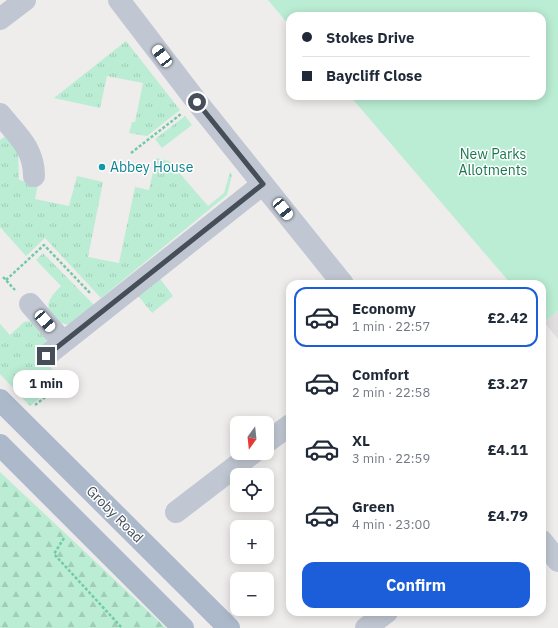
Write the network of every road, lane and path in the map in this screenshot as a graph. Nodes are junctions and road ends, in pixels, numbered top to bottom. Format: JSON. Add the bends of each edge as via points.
{"nodes":[{"id":1,"x":25,"y":0,"type":"edge"},
{"id":2,"x":119,"y":0,"type":"edge"},
{"id":3,"x":0,"y":19,"type":"edge"},
{"id":4,"x":197,"y":102,"type":"junction"},
{"id":5,"x":3,"y":118,"type":"edge"},
{"id":6,"x":131,"y":153,"type":"dead end"},
{"id":7,"x":34,"y":176,"type":"dead end"},
{"id":8,"x":263,"y":184,"type":"junction"},
{"id":9,"x":6,"y":280,"type":"dead end"},
{"id":10,"x":340,"y":280,"type":"edge"},
{"id":11,"x":30,"y":304,"type":"dead end"},
{"id":12,"x":105,"y":309,"type":"junction"},
{"id":13,"x":64,"y":342,"type":"junction"},
{"id":14,"x":46,"y":356,"type":"joint"},
{"id":15,"x":0,"y":400,"type":"edge"},
{"id":16,"x":18,"y":418,"type":"junction"},
{"id":17,"x":286,"y":428,"type":"edge"},
{"id":18,"x":274,"y":437,"type":"edge"},
{"id":19,"x":0,"y":445,"type":"edge"},
{"id":20,"x":244,"y":460,"type":"edge"},
{"id":21,"x":176,"y":512,"type":"dead end"},
{"id":22,"x":76,"y":521,"type":"junction"},
{"id":23,"x":546,"y":546,"type":"edge"},
{"id":24,"x":558,"y":561,"type":"edge"},
{"id":25,"x":382,"y":616,"type":"edge"},
{"id":26,"x":122,"y":628,"type":"edge"},
{"id":27,"x":182,"y":628,"type":"edge"},
{"id":28,"x":229,"y":628,"type":"edge"},
{"id":29,"x":366,"y":628,"type":"edge"}],
"edges":[{"from":1,"to":3,"type":"street"},
{"from":2,"to":4,"type":"street"},
{"from":4,"to":6,"type":"path"},
{"from":4,"to":8,"type":"street"},
{"from":5,"to":7,"type":"street","via":[[31,153]]},
{"from":8,"to":10,"type":"street"},
{"from":8,"to":12,"type":"street"},
{"from":9,"to":12,"type":"path","via":[[44,245]]},
{"from":11,"to":13,"type":"street"},
{"from":12,"to":13,"type":"street"},
{"from":13,"to":14,"type":"street"},
{"from":14,"to":16,"type":"path","via":[[65,382]]},
{"from":15,"to":16,"type":"main road","name":"Groby Road"},
{"from":16,"to":28,"type":"main road","name":"Groby Road"},
{"from":17,"to":18,"type":"street"},
{"from":19,"to":22,"type":"main road"},
{"from":20,"to":21,"type":"street"},
{"from":22,"to":26,"type":"path","via":[[54,554]]},
{"from":22,"to":27,"type":"main road"},
{"from":23,"to":24,"type":"street"},
{"from":25,"to":29,"type":"street"}]}
